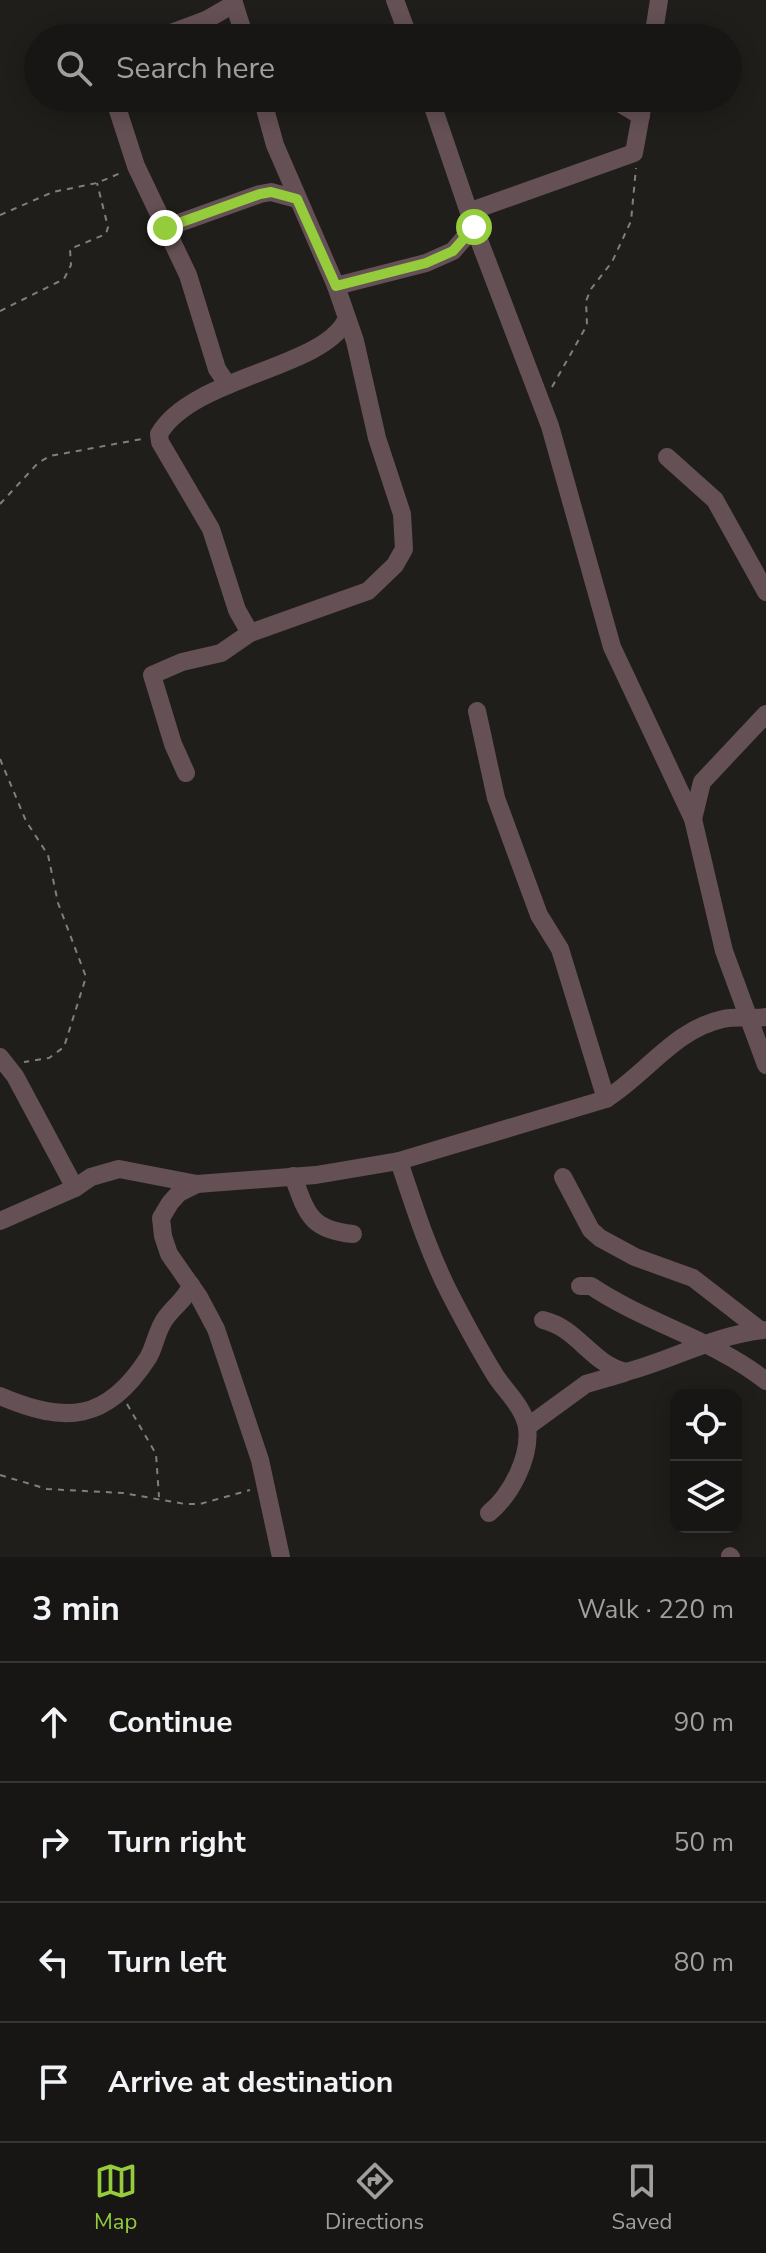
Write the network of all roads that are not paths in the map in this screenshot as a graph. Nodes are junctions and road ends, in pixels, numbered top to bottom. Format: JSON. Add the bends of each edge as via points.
{"nodes":[{"id":1,"x":395,"y":0,"type":"edge"},
{"id":2,"x":659,"y":0,"type":"edge"},
{"id":3,"x":234,"y":2,"type":"edge"},
{"id":4,"x":194,"y":24,"type":"edge"},
{"id":5,"x":241,"y":24,"type":"edge"},
{"id":6,"x":404,"y":24,"type":"edge"},
{"id":7,"x":655,"y":24,"type":"edge"},
{"id":8,"x":119,"y":112,"type":"edge"},
{"id":9,"x":267,"y":112,"type":"edge"},
{"id":10,"x":435,"y":112,"type":"edge"},
{"id":11,"x":642,"y":112,"type":"edge"},
{"id":12,"x":297,"y":199,"type":"junction"},
{"id":13,"x":472,"y":219,"type":"junction"},
{"id":14,"x":165,"y":228,"type":"junction"},
{"id":15,"x":336,"y":286,"type":"junction"},
{"id":16,"x":345,"y":322,"type":"junction"},
{"id":17,"x":228,"y":385,"type":"junction"},
{"id":18,"x":667,"y":457,"type":"dead end"},
{"id":19,"x":766,"y":592,"type":"edge"},
{"id":20,"x":250,"y":633,"type":"junction"},
{"id":21,"x":477,"y":711,"type":"dead end"},
{"id":22,"x":766,"y":714,"type":"edge"},
{"id":23,"x":186,"y":773,"type":"dead end"},
{"id":24,"x":693,"y":819,"type":"junction"},
{"id":25,"x":766,"y":1017,"type":"edge"},
{"id":26,"x":747,"y":1019,"type":"junction"},
{"id":27,"x":3,"y":1061,"type":"edge"},
{"id":28,"x":766,"y":1065,"type":"edge"},
{"id":29,"x":606,"y":1099,"type":"junction"},
{"id":30,"x":399,"y":1161,"type":"junction"},
{"id":31,"x":293,"y":1176,"type":"junction"},
{"id":32,"x":563,"y":1177,"type":"dead end"},
{"id":33,"x":197,"y":1184,"type":"junction"},
{"id":34,"x":75,"y":1188,"type":"junction"},
{"id":35,"x":0,"y":1221,"type":"edge"},
{"id":36,"x":353,"y":1234,"type":"dead end"},
{"id":37,"x":191,"y":1285,"type":"junction"},
{"id":38,"x":580,"y":1286,"type":"dead end"},
{"id":39,"x":543,"y":1320,"type":"dead end"},
{"id":40,"x":763,"y":1330,"type":"edge"},
{"id":41,"x":704,"y":1346,"type":"junction"},
{"id":42,"x":626,"y":1372,"type":"junction"},
{"id":43,"x":766,"y":1381,"type":"edge"},
{"id":44,"x":0,"y":1396,"type":"edge"},
{"id":45,"x":527,"y":1427,"type":"junction"},
{"id":46,"x":489,"y":1513,"type":"dead end"},
{"id":47,"x":281,"y":1557,"type":"edge"}],
"edges":[{"from":1,"to":6,"type":"street"},
{"from":2,"to":7,"type":"street"},
{"from":3,"to":4,"type":"street"},
{"from":3,"to":5,"type":"street"},
{"from":8,"to":14,"type":"street"},
{"from":9,"to":12,"type":"street"},
{"from":10,"to":13,"type":"street"},
{"from":11,"to":13,"type":"street","via":[[634,153]]},
{"from":12,"to":14,"type":"street","via":[[260,194]]},
{"from":12,"to":15,"type":"street"},
{"from":13,"to":15,"type":"street","via":[[453,251]]},
{"from":13,"to":24,"type":"street","via":[[544,411],[612,647]]},
{"from":14,"to":17,"type":"street","via":[[188,275],[217,369]]},
{"from":15,"to":16,"type":"street"},
{"from":16,"to":17,"type":"street","via":[[322,344]]},
{"from":16,"to":20,"type":"street","via":[[355,341],[377,438],[402,514],[404,549],[368,591]]},
{"from":17,"to":20,"type":"street","via":[[174,414],[159,434],[211,529],[237,610]]},
{"from":18,"to":19,"type":"street","via":[[715,500]]},
{"from":20,"to":23,"type":"street","via":[[221,653],[152,675]]},
{"from":21,"to":29,"type":"street","via":[[496,798],[539,915],[560,949]]},
{"from":22,"to":24,"type":"street","via":[[702,782]]},
{"from":24,"to":26,"type":"street","via":[[724,951]]},
{"from":25,"to":26,"type":"street"},
{"from":26,"to":28,"type":"street"},
{"from":26,"to":29,"type":"street","via":[[725,1018],[695,1028]]},
{"from":27,"to":34,"type":"street"},
{"from":29,"to":30,"type":"street"},
{"from":30,"to":31,"type":"street"},
{"from":30,"to":45,"type":"street","via":[[449,1293]]},
{"from":31,"to":33,"type":"street"},
{"from":31,"to":36,"type":"street","via":[[319,1227]]},
{"from":32,"to":40,"type":"street","via":[[600,1238],[635,1257],[680,1270]]},
{"from":33,"to":34,"type":"street","via":[[119,1169]]},
{"from":33,"to":37,"type":"street","via":[[179,1193],[161,1218],[169,1254]]},
{"from":34,"to":35,"type":"street"},
{"from":37,"to":44,"type":"street","via":[[163,1322],[148,1358],[105,1403],[69,1414],[32,1410]]},
{"from":37,"to":47,"type":"street","via":[[216,1329],[265,1485]]},
{"from":38,"to":41,"type":"street","via":[[591,1286]]},
{"from":39,"to":42,"type":"street","via":[[565,1328],[600,1362]]},
{"from":40,"to":41,"type":"street","via":[[727,1335]]},
{"from":41,"to":42,"type":"street"},
{"from":41,"to":43,"type":"street"},
{"from":42,"to":45,"type":"street","via":[[586,1384]]},
{"from":45,"to":46,"type":"street","via":[[522,1462],[505,1498]]}]}
